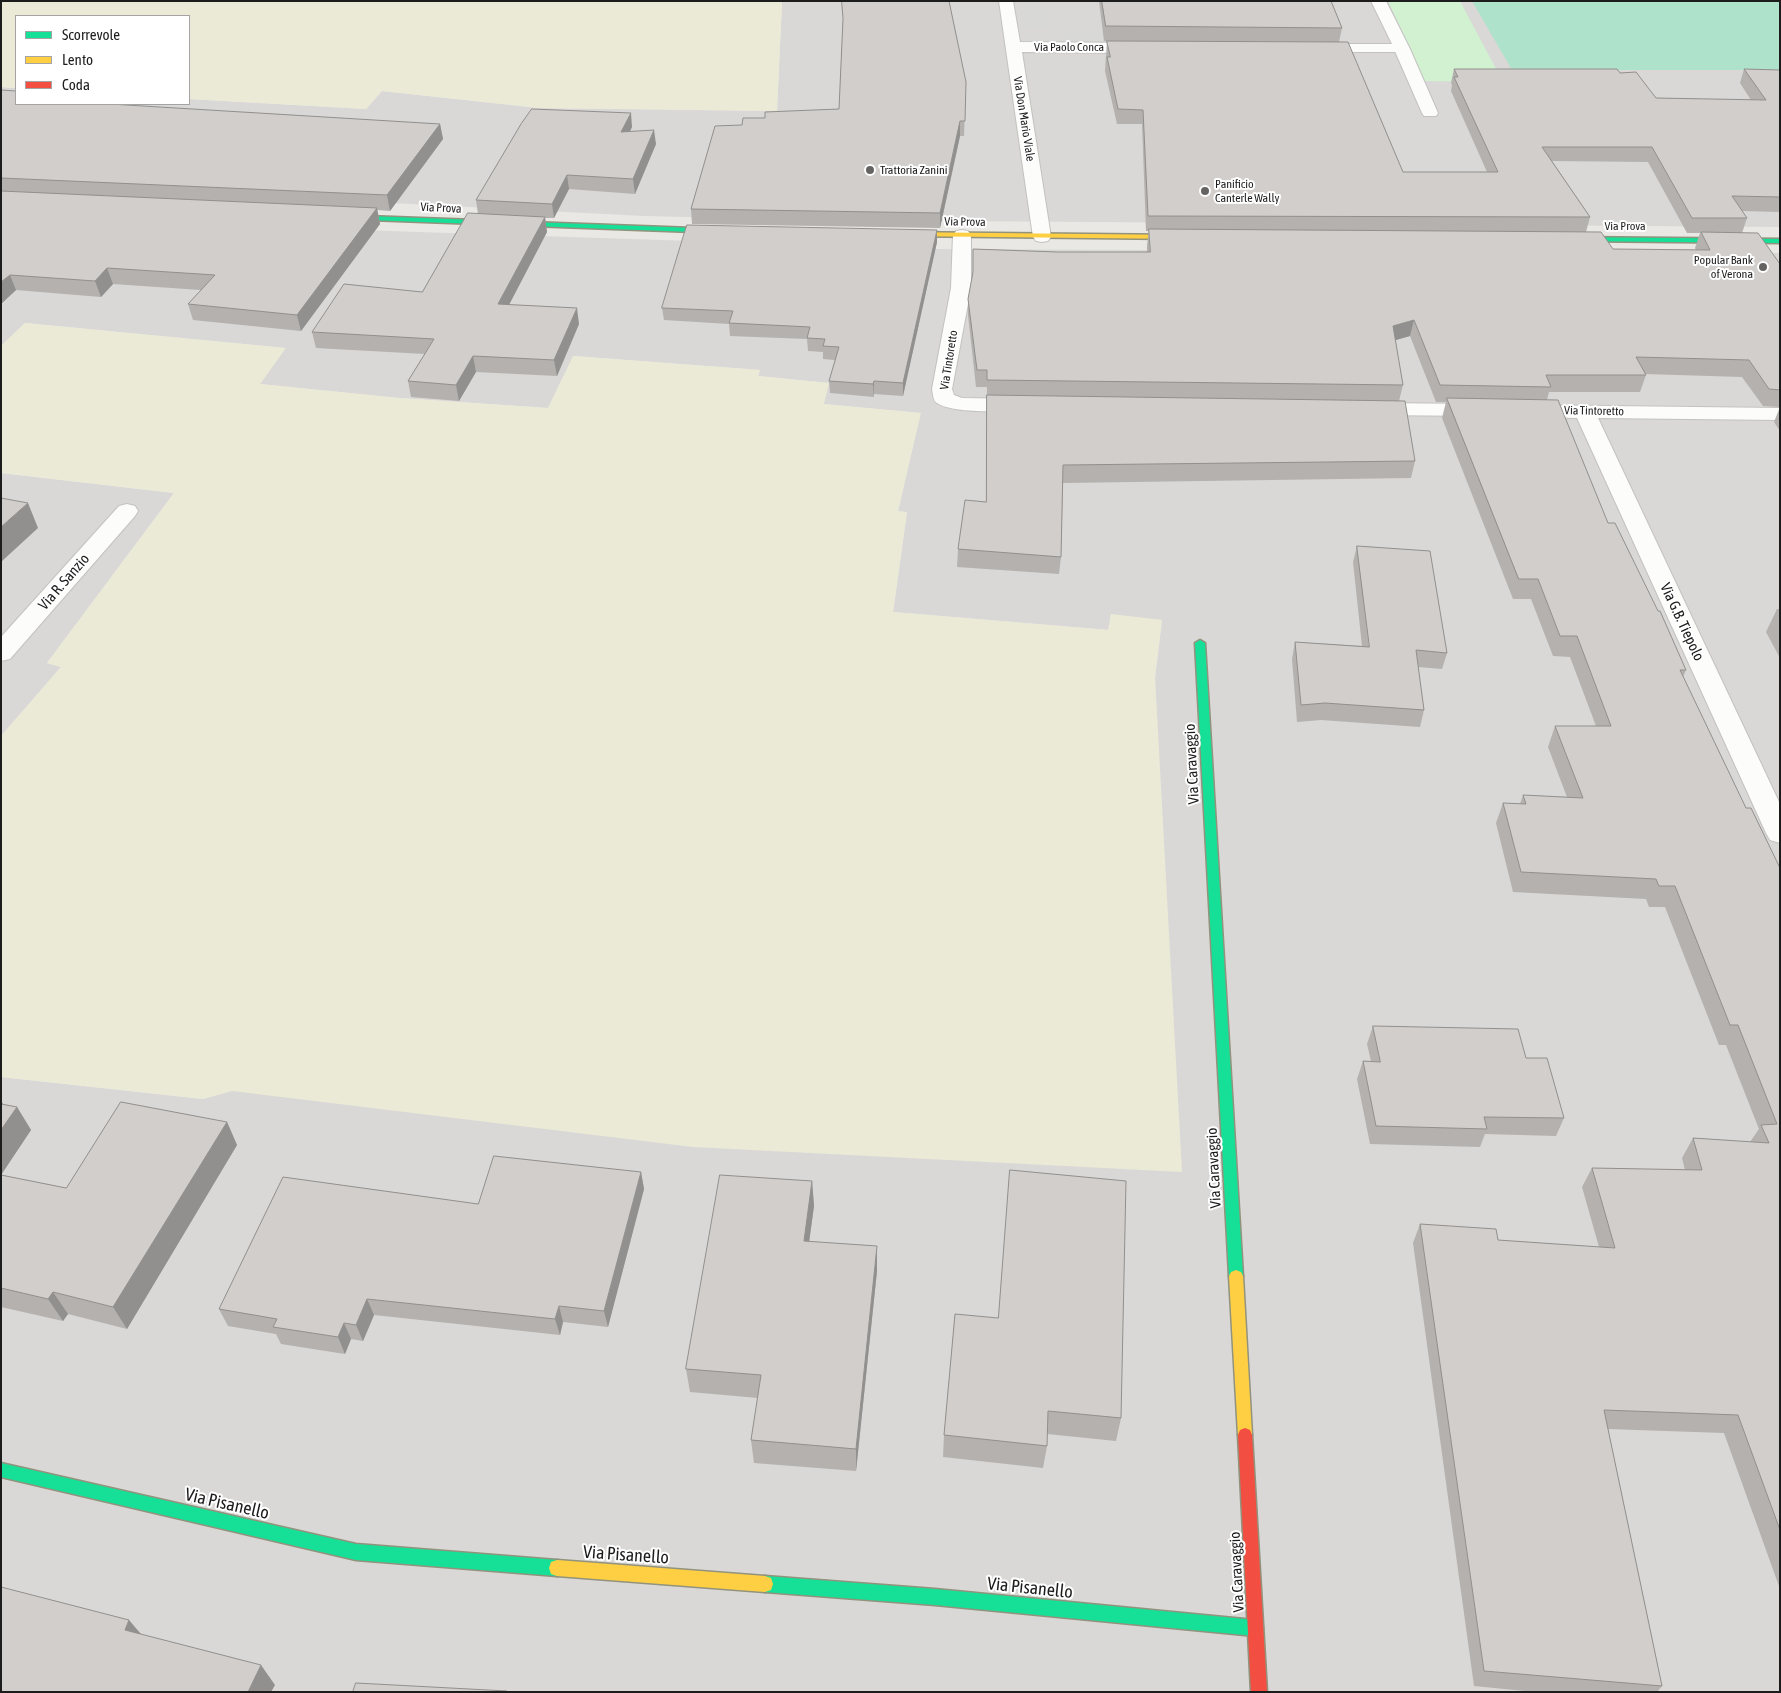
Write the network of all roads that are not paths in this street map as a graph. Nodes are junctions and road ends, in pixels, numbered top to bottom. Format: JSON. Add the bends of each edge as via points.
{"nodes":[{"id":1,"x":1006,"y":1,"type":"edge"},
{"id":2,"x":1378,"y":1,"type":"edge"},
{"id":3,"x":1012,"y":47,"type":"junction"},
{"id":4,"x":1158,"y":48,"type":"edge"},
{"id":5,"x":1294,"y":48,"type":"edge"},
{"id":6,"x":1402,"y":49,"type":"junction"},
{"id":7,"x":1430,"y":113,"type":"dead end"},
{"id":8,"x":328,"y":216,"type":"edge"},
{"id":9,"x":735,"y":232,"type":"edge"},
{"id":10,"x":883,"y":234,"type":"edge"},
{"id":11,"x":962,"y":235,"type":"junction"},
{"id":12,"x":1042,"y":236,"type":"junction"},
{"id":13,"x":1192,"y":237,"type":"edge"},
{"id":14,"x":1560,"y":239,"type":"edge"},
{"id":15,"x":1780,"y":240,"type":"edge"},
{"id":16,"x":1039,"y":405,"type":"edge"},
{"id":17,"x":1346,"y":408,"type":"edge"},
{"id":18,"x":1584,"y":411,"type":"junction"},
{"id":19,"x":1780,"y":414,"type":"edge"},
{"id":20,"x":126,"y":511,"type":"dead end"},
{"id":21,"x":1200,"y":642,"type":"dead end"},
{"id":22,"x":1,"y":653,"type":"edge"},
{"id":23,"x":1780,"y":833,"type":"edge"},
{"id":24,"x":1,"y":1470,"type":"edge"},
{"id":25,"x":1255,"y":1628,"type":"junction"},
{"id":26,"x":1259,"y":1692,"type":"edge"}],
"edges":[{"from":1,"to":3,"type":"street","name":"Via Don Mario Viale"},
{"from":2,"to":6,"type":"street"},
{"from":3,"to":4,"type":"street","name":"Via Paolo Conca"},
{"from":3,"to":12,"type":"street","name":"Via Don Mario Viale"},
{"from":5,"to":6,"type":"street"},
{"from":6,"to":7,"type":"street"},
{"from":8,"to":9,"type":"street","name":"Via Prova"},
{"from":10,"to":11,"type":"street","name":"Via Prova"},
{"from":11,"to":12,"type":"street","name":"Via Prova"},
{"from":11,"to":16,"type":"street","name":"Via Tintoretto","via":[[961,288],[942,389],[944,400],[960,404]]},
{"from":12,"to":13,"type":"street","name":"Via Prova"},
{"from":14,"to":15,"type":"street","name":"Via Prova"},
{"from":17,"to":18,"type":"street","name":"Via Tintoretto"},
{"from":18,"to":19,"type":"street","name":"Via Tintoretto"},
{"from":18,"to":23,"type":"street","name":"Via G.B. Tiepolo"},
{"from":20,"to":22,"type":"street","name":"Via R. Sanzio"},
{"from":21,"to":25,"type":"street","name":"Via Caravaggio"},
{"from":24,"to":25,"type":"street","name":"Via Pisanello","via":[[356,1552],[935,1597]]},
{"from":25,"to":26,"type":"street","name":"Via Caravaggio"}]}
